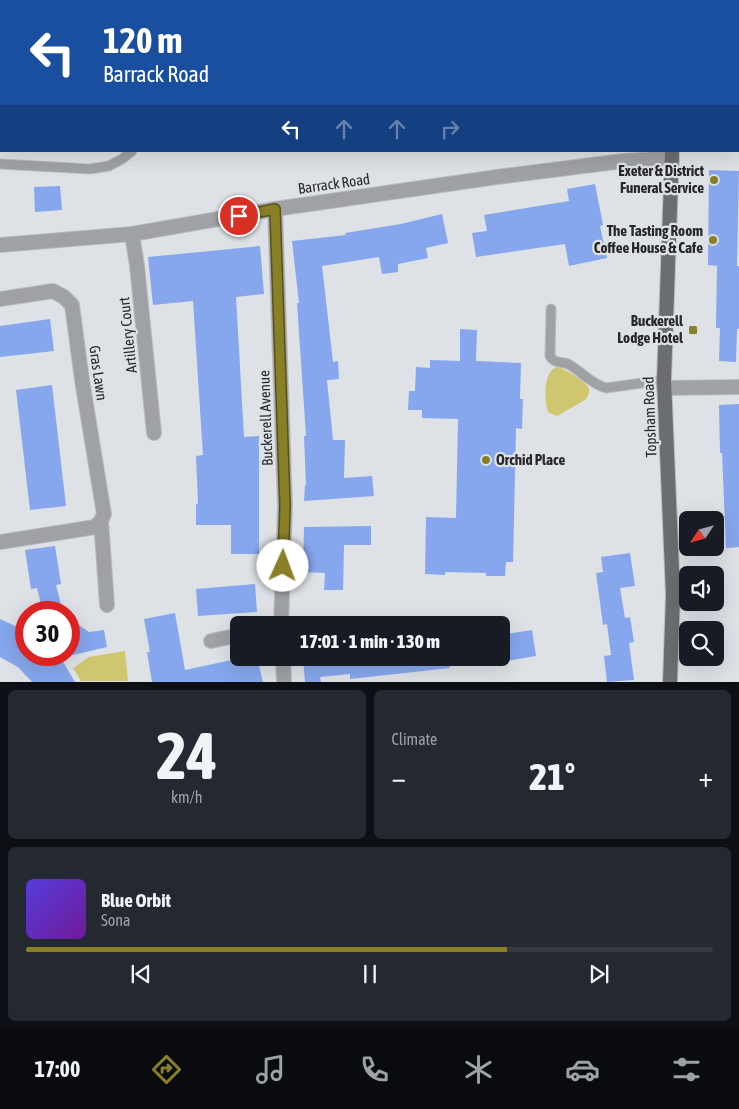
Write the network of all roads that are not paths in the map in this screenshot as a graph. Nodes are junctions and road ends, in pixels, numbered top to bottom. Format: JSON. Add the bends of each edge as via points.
{"nodes":[{"id":1,"x":131,"y":152,"type":"edge"},
{"id":2,"x":672,"y":155,"type":"edge"},
{"id":3,"x":0,"y":164,"type":"edge"},
{"id":4,"x":275,"y":209,"type":"junction"},
{"id":5,"x":132,"y":234,"type":"junction"},
{"id":6,"x":0,"y":245,"type":"edge"},
{"id":7,"x":0,"y":299,"type":"edge"},
{"id":8,"x":550,"y":309,"type":"dead end"},
{"id":9,"x":664,"y":384,"type":"junction"},
{"id":10,"x":739,"y":387,"type":"edge"},
{"id":11,"x":154,"y":434,"type":"dead end"},
{"id":12,"x":101,"y":521,"type":"junction"},
{"id":13,"x":0,"y":542,"type":"edge"},
{"id":14,"x":107,"y":605,"type":"dead end"},
{"id":15,"x":281,"y":616,"type":"edge"},
{"id":16,"x":230,"y":637,"type":"edge"},
{"id":17,"x":211,"y":641,"type":"dead end"},
{"id":18,"x":283,"y":666,"type":"edge"},
{"id":19,"x":284,"y":682,"type":"edge"},
{"id":20,"x":670,"y":682,"type":"edge"}],
"edges":[{"from":1,"to":3,"type":"lane","via":[[109,166],[90,169]]},
{"from":2,"to":4,"type":"street","name":"Barrack Road"},
{"from":2,"to":9,"type":"main road","name":"Topsham Road"},
{"from":4,"to":5,"type":"street","name":"Barrack Road"},
{"from":4,"to":15,"type":"street","name":"Buckerell Avenue","via":[[285,506]]},
{"from":5,"to":6,"type":"street","name":"Barrack Road"},
{"from":5,"to":11,"type":"street","name":"Artillery Court"},
{"from":7,"to":12,"type":"street","name":"Gras Lawn","via":[[53,291],[72,305],[104,514]]},
{"from":8,"to":9,"type":"lane","via":[[550,356],[555,362],[569,365],[598,386],[606,388]]},
{"from":9,"to":10,"type":"street"},
{"from":9,"to":20,"type":"main road","name":"Topsham Road","via":[[672,595]]},
{"from":12,"to":13,"type":"street","via":[[95,527]]},
{"from":12,"to":14,"type":"street","name":"Gras Lawn"},
{"from":16,"to":17,"type":"street"},
{"from":18,"to":19,"type":"street"}]}
